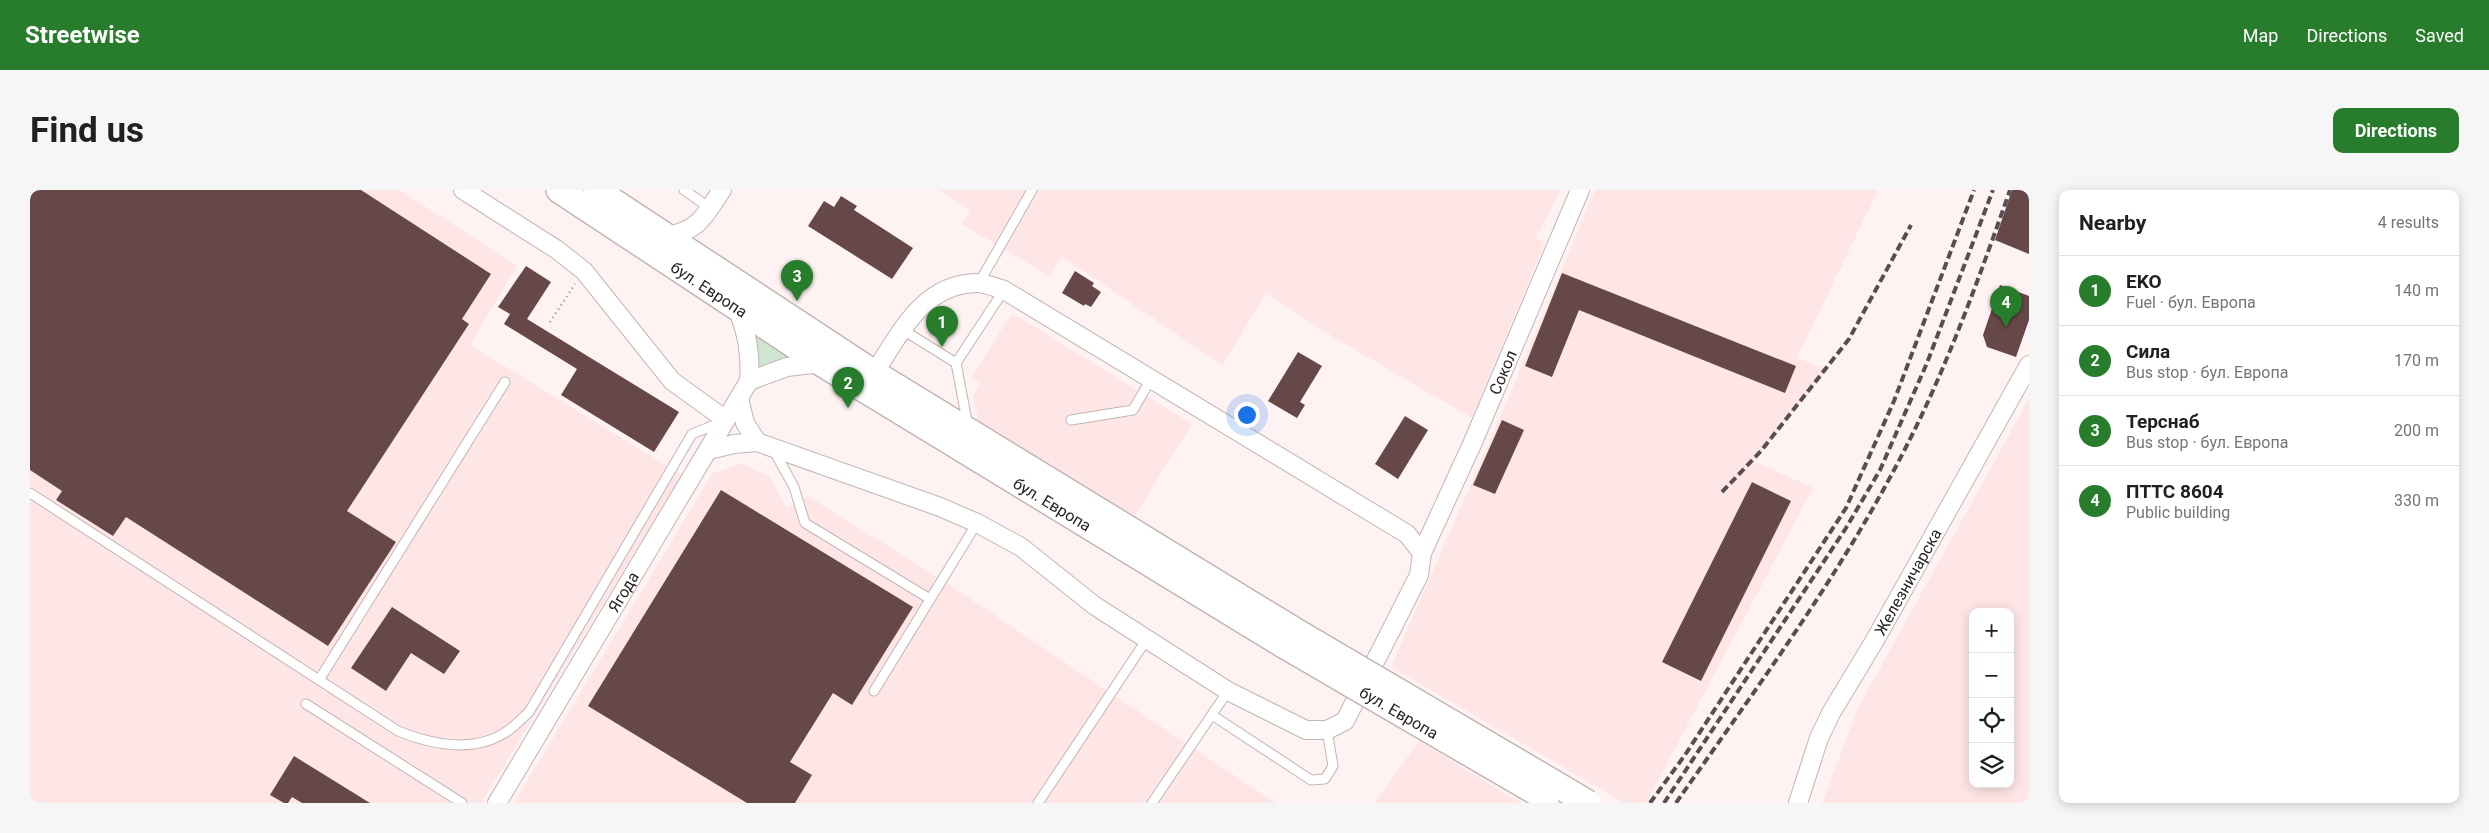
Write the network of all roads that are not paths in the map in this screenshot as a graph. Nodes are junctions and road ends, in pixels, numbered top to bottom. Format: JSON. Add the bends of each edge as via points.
{"nodes":[{"id":1,"x":463,"y":190,"type":"edge"},
{"id":2,"x":559,"y":190,"type":"edge"},
{"id":3,"x":596,"y":190,"type":"edge"},
{"id":4,"x":684,"y":190,"type":"edge"},
{"id":5,"x":722,"y":190,"type":"edge"},
{"id":6,"x":1032,"y":190,"type":"edge"},
{"id":7,"x":1580,"y":190,"type":"edge"},
{"id":8,"x":705,"y":216,"type":"junction"},
{"id":9,"x":666,"y":236,"type":"junction"},
{"id":10,"x":701,"y":258,"type":"junction"},
{"id":11,"x":979,"y":283,"type":"junction"},
{"id":12,"x":1004,"y":290,"type":"junction"},
{"id":13,"x":737,"y":308,"type":"junction"},
{"id":14,"x":903,"y":330,"type":"junction"},
{"id":15,"x":821,"y":363,"type":"junction"},
{"id":16,"x":956,"y":363,"type":"junction"},
{"id":17,"x":2029,"y":365,"type":"edge"},
{"id":18,"x":874,"y":373,"type":"junction"},
{"id":19,"x":1151,"y":379,"type":"junction"},
{"id":20,"x":749,"y":381,"type":"junction"},
{"id":21,"x":505,"y":382,"type":"dead end"},
{"id":22,"x":739,"y":398,"type":"junction"},
{"id":23,"x":726,"y":420,"type":"junction"},
{"id":24,"x":1071,"y":420,"type":"dead end"},
{"id":25,"x":969,"y":431,"type":"junction"},
{"id":26,"x":764,"y":445,"type":"junction"},
{"id":27,"x":709,"y":450,"type":"junction"},
{"id":28,"x":30,"y":493,"type":"edge"},
{"id":29,"x":976,"y":523,"type":"junction"},
{"id":30,"x":1422,"y":553,"type":"junction"},
{"id":31,"x":930,"y":599,"type":"junction"},
{"id":32,"x":1289,"y":638,"type":"junction"},
{"id":33,"x":1147,"y":639,"type":"junction"},
{"id":34,"x":319,"y":680,"type":"junction"},
{"id":35,"x":874,"y":691,"type":"dead end"},
{"id":36,"x":1228,"y":691,"type":"junction"},
{"id":37,"x":306,"y":704,"type":"dead end"},
{"id":38,"x":1212,"y":715,"type":"junction"},
{"id":39,"x":1327,"y":730,"type":"junction"},
{"id":40,"x":462,"y":803,"type":"edge"},
{"id":41,"x":498,"y":803,"type":"edge"},
{"id":42,"x":1038,"y":803,"type":"edge"},
{"id":43,"x":1152,"y":803,"type":"edge"},
{"id":44,"x":1554,"y":803,"type":"edge"},
{"id":45,"x":1588,"y":803,"type":"edge"},
{"id":46,"x":1798,"y":803,"type":"edge"}],
"edges":[{"from":1,"to":23,"type":"street","via":[[556,249],[584,271],[672,381]]},
{"from":2,"to":13,"type":"main road","name":"бул. Европа"},
{"from":3,"to":9,"type":"main road","name":"бул. Европа"},
{"from":4,"to":8,"type":"lane"},
{"from":5,"to":8,"type":"street"},
{"from":6,"to":11,"type":"lane"},
{"from":7,"to":30,"type":"street","name":"Сокол"},
{"from":8,"to":9,"type":"street","via":[[682,233]]},
{"from":8,"to":10,"type":"street","via":[[697,242]]},
{"from":9,"to":10,"type":"main road","name":"бул. Европа"},
{"from":10,"to":18,"type":"main road","name":"бул. Европа"},
{"from":11,"to":12,"type":"street"},
{"from":11,"to":14,"type":"street","via":[[950,287],[926,300]]},
{"from":12,"to":16,"type":"lane"},
{"from":12,"to":19,"type":"street"},
{"from":13,"to":15,"type":"main road","name":"бул. Европа"},
{"from":13,"to":20,"type":"street","via":[[748,336]]},
{"from":14,"to":16,"type":"lane"},
{"from":14,"to":18,"type":"street"},
{"from":15,"to":20,"type":"street","via":[[787,367]]},
{"from":15,"to":32,"type":"main road","name":"бул. Европа"},
{"from":16,"to":25,"type":"lane"},
{"from":17,"to":46,"type":"street","name":"Железничарска","via":[[1831,713],[1819,738]]},
{"from":18,"to":25,"type":"main road","name":"бул. Европа"},
{"from":19,"to":24,"type":"lane","via":[[1133,410]]},
{"from":19,"to":30,"type":"street","via":[[1407,534]]},
{"from":20,"to":22,"type":"street","name":"Ягода"},
{"from":21,"to":34,"type":"lane"},
{"from":22,"to":23,"type":"street","name":"Ягода"},
{"from":22,"to":26,"type":"street","via":[[745,423]]},
{"from":23,"to":27,"type":"street","name":"Ягода"},
{"from":23,"to":34,"type":"lane","via":[[692,434],[529,712],[508,731],[468,745],[444,745],[421,740],[398,731]]},
{"from":25,"to":32,"type":"main road","name":"бул. Европа"},
{"from":26,"to":27,"type":"street","via":[[734,444]]},
{"from":26,"to":29,"type":"street","via":[[940,507]]},
{"from":26,"to":31,"type":"lane","via":[[794,487],[805,523]]},
{"from":27,"to":41,"type":"street","name":"Ягода"},
{"from":28,"to":34,"type":"lane"},
{"from":29,"to":31,"type":"lane"},
{"from":29,"to":33,"type":"street","via":[[1021,547],[1095,606]]},
{"from":30,"to":39,"type":"street","name":"Сокол","via":[[1419,575],[1345,721]]},
{"from":31,"to":35,"type":"lane"},
{"from":32,"to":44,"type":"main road","name":"бул. Европа","bridge":true},
{"from":32,"to":45,"type":"main road","name":"бул. Европа","bridge":true},
{"from":33,"to":36,"type":"street"},
{"from":33,"to":42,"type":"lane"},
{"from":36,"to":38,"type":"lane"},
{"from":36,"to":39,"type":"street","via":[[1306,730]]},
{"from":37,"to":40,"type":"lane"},
{"from":38,"to":39,"type":"lane","via":[[1310,780],[1325,779],[1333,766]]},
{"from":38,"to":43,"type":"lane"}]}
